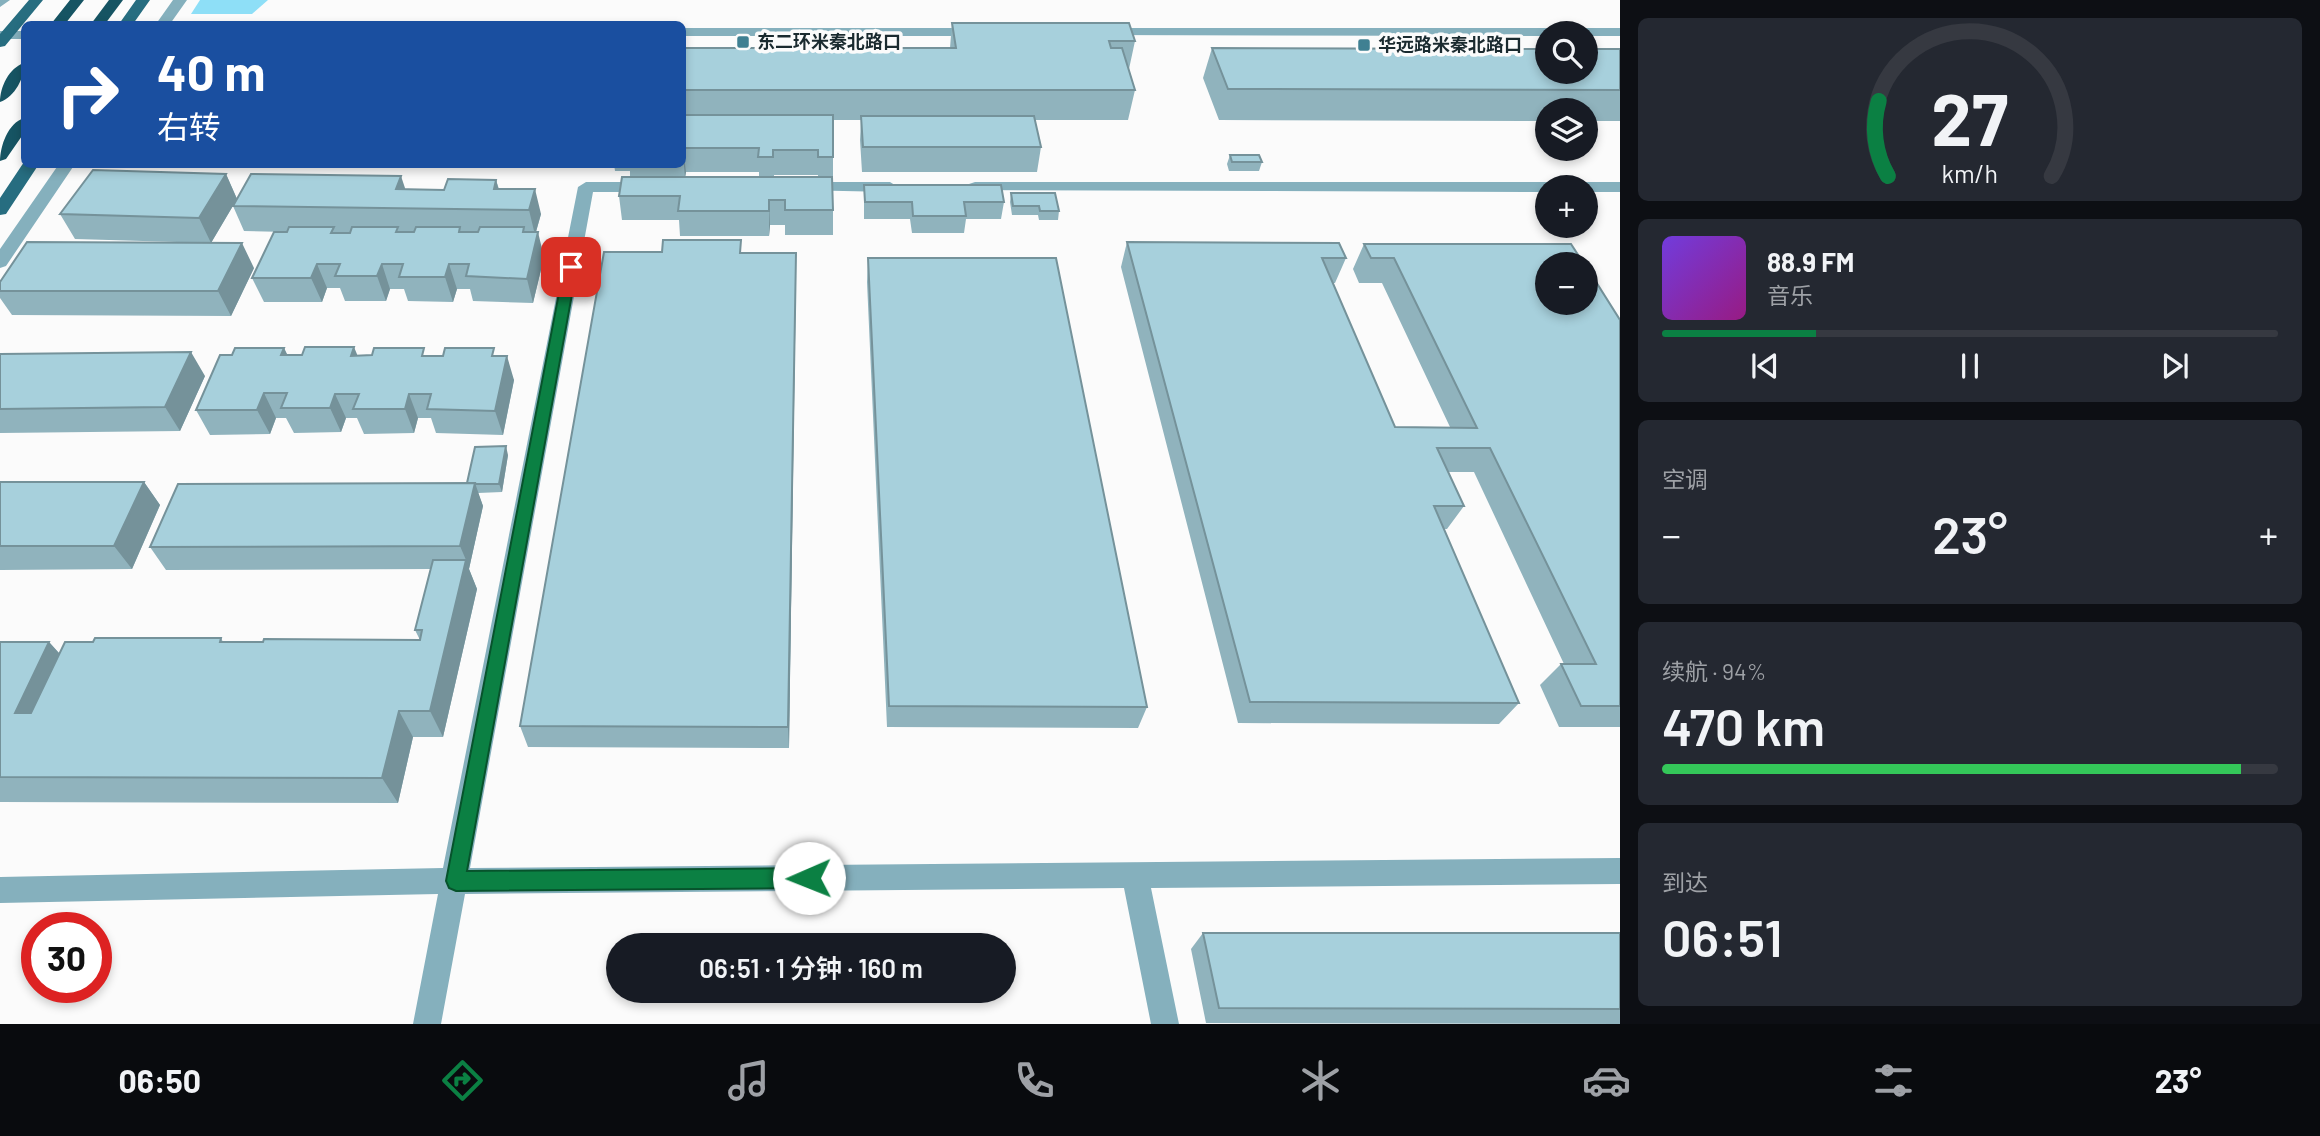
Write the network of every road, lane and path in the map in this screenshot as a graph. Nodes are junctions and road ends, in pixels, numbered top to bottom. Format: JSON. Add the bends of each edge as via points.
{"nodes":[{"id":1,"x":36,"y":0,"type":"edge"},
{"id":2,"x":77,"y":0,"type":"edge"},
{"id":3,"x":116,"y":0,"type":"edge"},
{"id":4,"x":143,"y":0,"type":"edge"},
{"id":5,"x":180,"y":0,"type":"edge"},
{"id":6,"x":60,"y":21,"type":"edge"},
{"id":7,"x":100,"y":21,"type":"edge"},
{"id":8,"x":128,"y":21,"type":"edge"},
{"id":9,"x":165,"y":21,"type":"edge"},
{"id":10,"x":686,"y":32,"type":"edge"},
{"id":11,"x":994,"y":32,"type":"edge"},
{"id":12,"x":1092,"y":32,"type":"edge"},
{"id":13,"x":1620,"y":32,"type":"edge"},
{"id":14,"x":21,"y":34,"type":"edge"},
{"id":15,"x":2,"y":37,"type":"edge"},
{"id":16,"x":21,"y":71,"type":"edge"},
{"id":17,"x":0,"y":98,"type":"edge"},
{"id":18,"x":21,"y":127,"type":"edge"},
{"id":19,"x":0,"y":156,"type":"edge"},
{"id":20,"x":28,"y":168,"type":"edge"},
{"id":21,"x":64,"y":168,"type":"edge"},
{"id":22,"x":670,"y":187,"type":"edge"},
{"id":23,"x":782,"y":187,"type":"edge"},
{"id":24,"x":907,"y":187,"type":"edge"},
{"id":25,"x":963,"y":187,"type":"edge"},
{"id":26,"x":1620,"y":187,"type":"edge"},
{"id":27,"x":0,"y":210,"type":"edge"},
{"id":28,"x":0,"y":262,"type":"edge"},
{"id":29,"x":1620,"y":871,"type":"edge"},
{"id":30,"x":1135,"y":875,"type":"junction"},
{"id":31,"x":456,"y":881,"type":"junction"},
{"id":32,"x":0,"y":890,"type":"edge"},
{"id":33,"x":427,"y":1024,"type":"edge"},
{"id":34,"x":1165,"y":1024,"type":"edge"}],
"edges":[{"from":1,"to":15,"type":"main road"},
{"from":2,"to":6,"type":"highway"},
{"from":3,"to":7,"type":"highway"},
{"from":4,"to":8,"type":"main road"},
{"from":5,"to":9,"type":"street"},
{"from":10,"to":11,"type":"street"},
{"from":12,"to":13,"type":"street"},
{"from":14,"to":15,"type":"street"},
{"from":16,"to":17,"type":"highway"},
{"from":18,"to":19,"type":"highway"},
{"from":20,"to":27,"type":"main road"},
{"from":21,"to":28,"type":"street"},
{"from":22,"to":31,"type":"street","via":[[586,187]]},
{"from":23,"to":24,"type":"street"},
{"from":25,"to":26,"type":"street"},
{"from":29,"to":30,"type":"street"},
{"from":30,"to":31,"type":"street"},
{"from":30,"to":34,"type":"street"},
{"from":31,"to":32,"type":"street"},
{"from":31,"to":33,"type":"street"}]}
